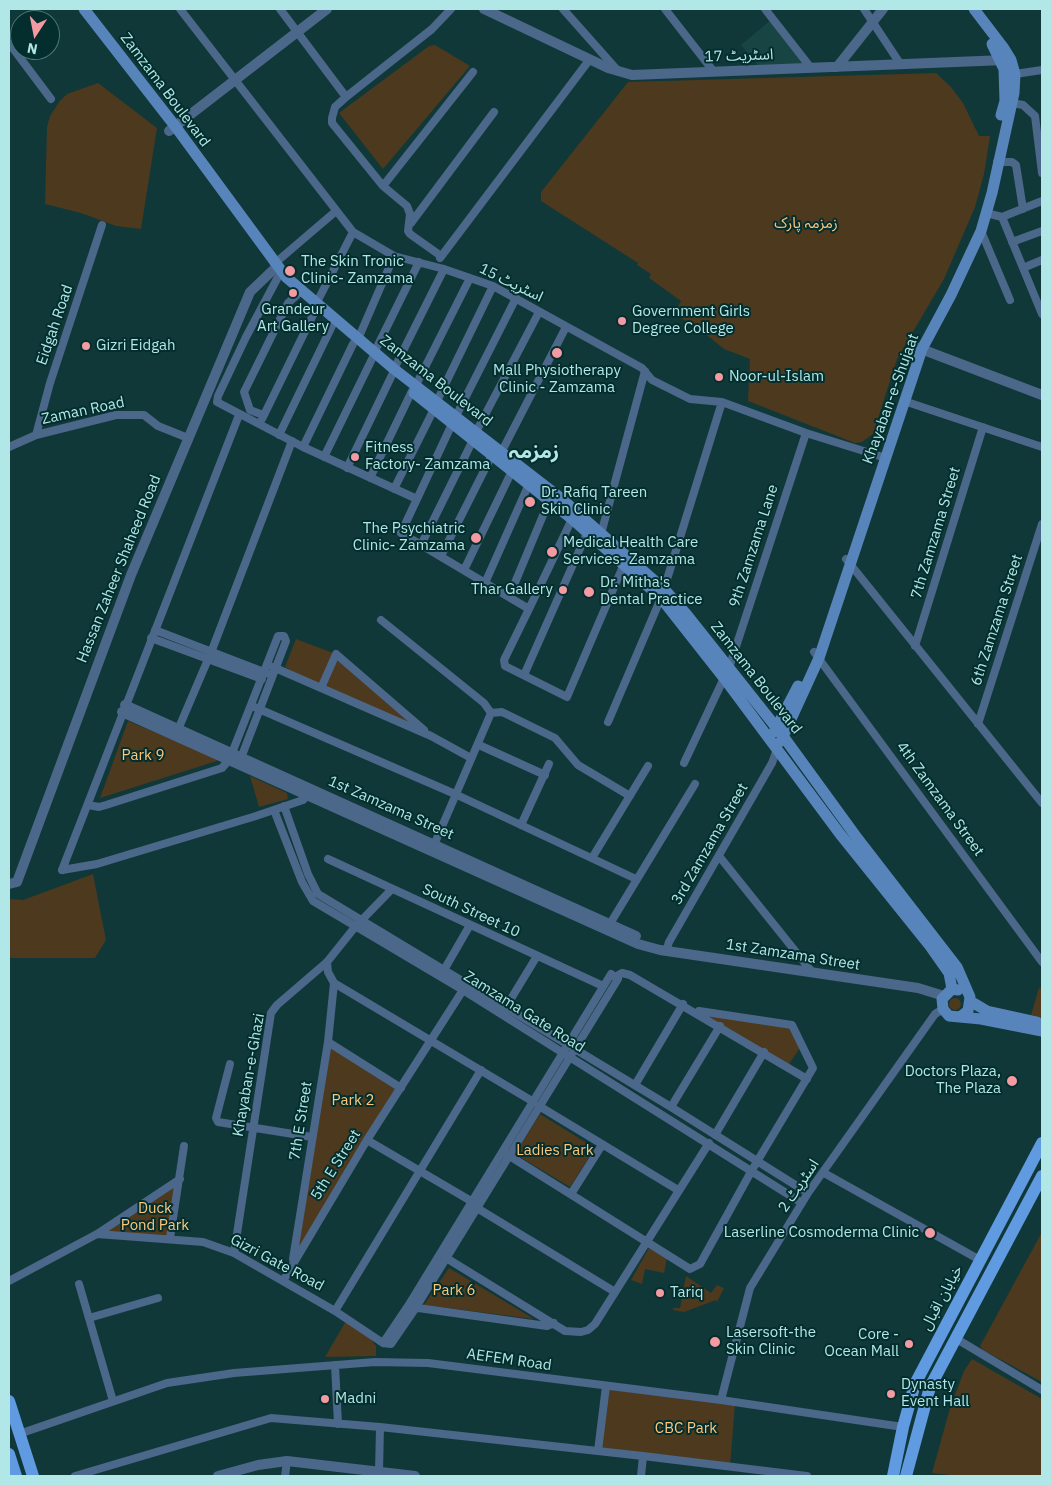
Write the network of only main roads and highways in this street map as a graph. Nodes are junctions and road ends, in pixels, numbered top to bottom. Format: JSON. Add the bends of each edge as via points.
{"nodes":[{"id":1,"x":74,"y":9,"type":"edge"},
{"id":2,"x":84,"y":9,"type":"edge"},
{"id":3,"x":965,"y":9,"type":"edge"},
{"id":4,"x":974,"y":9,"type":"edge"},
{"id":5,"x":1006,"y":60,"type":"junction"},
{"id":6,"x":172,"y":129,"type":"junction"},
{"id":7,"x":275,"y":271,"type":"junction"},
{"id":8,"x":315,"y":308,"type":"junction"},
{"id":9,"x":356,"y":341,"type":"junction"},
{"id":10,"x":919,"y":348,"type":"junction"},
{"id":11,"x":497,"y":453,"type":"junction"},
{"id":12,"x":882,"y":457,"type":"junction"},
{"id":13,"x":662,"y":593,"type":"junction"},
{"id":14,"x":727,"y":673,"type":"junction"},
{"id":15,"x":780,"y":731,"type":"junction"},
{"id":16,"x":774,"y":745,"type":"junction"},
{"id":17,"x":948,"y":992,"type":"junction"},
{"id":18,"x":970,"y":999,"type":"junction"},
{"id":19,"x":960,"y":1017,"type":"junction"},
{"id":20,"x":1042,"y":1023,"type":"edge"},
{"id":21,"x":1042,"y":1031,"type":"edge"},
{"id":22,"x":1042,"y":1143,"type":"edge"},
{"id":23,"x":1041,"y":1182,"type":"edge"},
{"id":24,"x":9,"y":1401,"type":"edge"},
{"id":25,"x":9,"y":1424,"type":"edge"},
{"id":26,"x":9,"y":1454,"type":"edge"},
{"id":27,"x":9,"y":1467,"type":"edge"},
{"id":28,"x":12,"y":1476,"type":"edge"},
{"id":29,"x":16,"y":1476,"type":"edge"},
{"id":30,"x":25,"y":1476,"type":"edge"},
{"id":31,"x":33,"y":1476,"type":"edge"},
{"id":32,"x":893,"y":1476,"type":"edge"},
{"id":33,"x":906,"y":1476,"type":"edge"}],
"edges":[{"from":1,"to":6,"type":"main road","name":"Zamzama Boulevard"},
{"from":2,"to":6,"type":"main road","name":"Zamzama Boulevard"},
{"from":3,"to":5,"type":"main road","name":"Khayaban-e-Shujaat"},
{"from":4,"to":5,"type":"main road","name":"Khayaban-e-Shujaat"},
{"from":5,"to":10,"type":"main road","name":"Khayaban-e-Shujaat","via":[[1004,101],[978,220]]},
{"from":5,"to":10,"type":"main road","name":"Khayaban-e-Shujaat","via":[[1015,74],[1012,103],[981,231],[951,295]]},
{"from":6,"to":7,"type":"main road","name":"Zamzama Boulevard"},
{"from":7,"to":8,"type":"main road","name":"Zamzama Boulevard"},
{"from":7,"to":8,"type":"main road","name":"Zamzama Boulevard","via":[[296,295]]},
{"from":8,"to":9,"type":"main road","name":"Zamzama Boulevard"},
{"from":8,"to":9,"type":"main road","name":"Zamzama Boulevard","via":[[332,326]]},
{"from":9,"to":11,"type":"main road","name":"Zamzama Boulevard"},
{"from":10,"to":12,"type":"main road","name":"Khayaban-e-Shujaat"},
{"from":10,"to":12,"type":"main road","name":"Khayaban-e-Shujaat","via":[[904,401]]},
{"from":11,"to":13,"type":"main road","name":"Zamzama Boulevard","via":[[562,499]]},
{"from":11,"to":13,"type":"main road","name":"Zamzama Boulevard","via":[[512,471]]},
{"from":12,"to":15,"type":"main road","name":"Khayaban-e-Shujaat","via":[[817,655]]},
{"from":13,"to":14,"type":"main road","name":"Zamzama Boulevard"},
{"from":14,"to":15,"type":"main road","name":"Zamzama Boulevard"},
{"from":14,"to":16,"type":"main road","name":"Zamzama Boulevard"},
{"from":15,"to":16,"type":"main road","name":"Khayaban-e-Shujaat"},
{"from":15,"to":18,"type":"main road","name":"Zamzama Boulevard","via":[[855,836],[957,967]]},
{"from":16,"to":17,"type":"main road","name":"Zamzama Boulevard","via":[[930,946],[949,973]]},
{"from":17,"to":18,"type":"main road","via":[[961,990]]},
{"from":17,"to":19,"type":"main road","via":[[943,1009],[949,1016]]},
{"from":18,"to":19,"type":"main road","via":[[968,1011]]},
{"from":18,"to":20,"type":"main road","via":[[987,1011]]},
{"from":19,"to":21,"type":"main road"},
{"from":22,"to":32,"type":"main road","name":"خیابان اقبال","via":[[916,1384]]},
{"from":23,"to":33,"type":"main road","name":"خیابان اقبال","via":[[930,1386]]},
{"from":24,"to":31,"type":"main road"},
{"from":25,"to":30,"type":"main road"},
{"from":26,"to":29,"type":"main road"},
{"from":27,"to":28,"type":"main road"}]}
